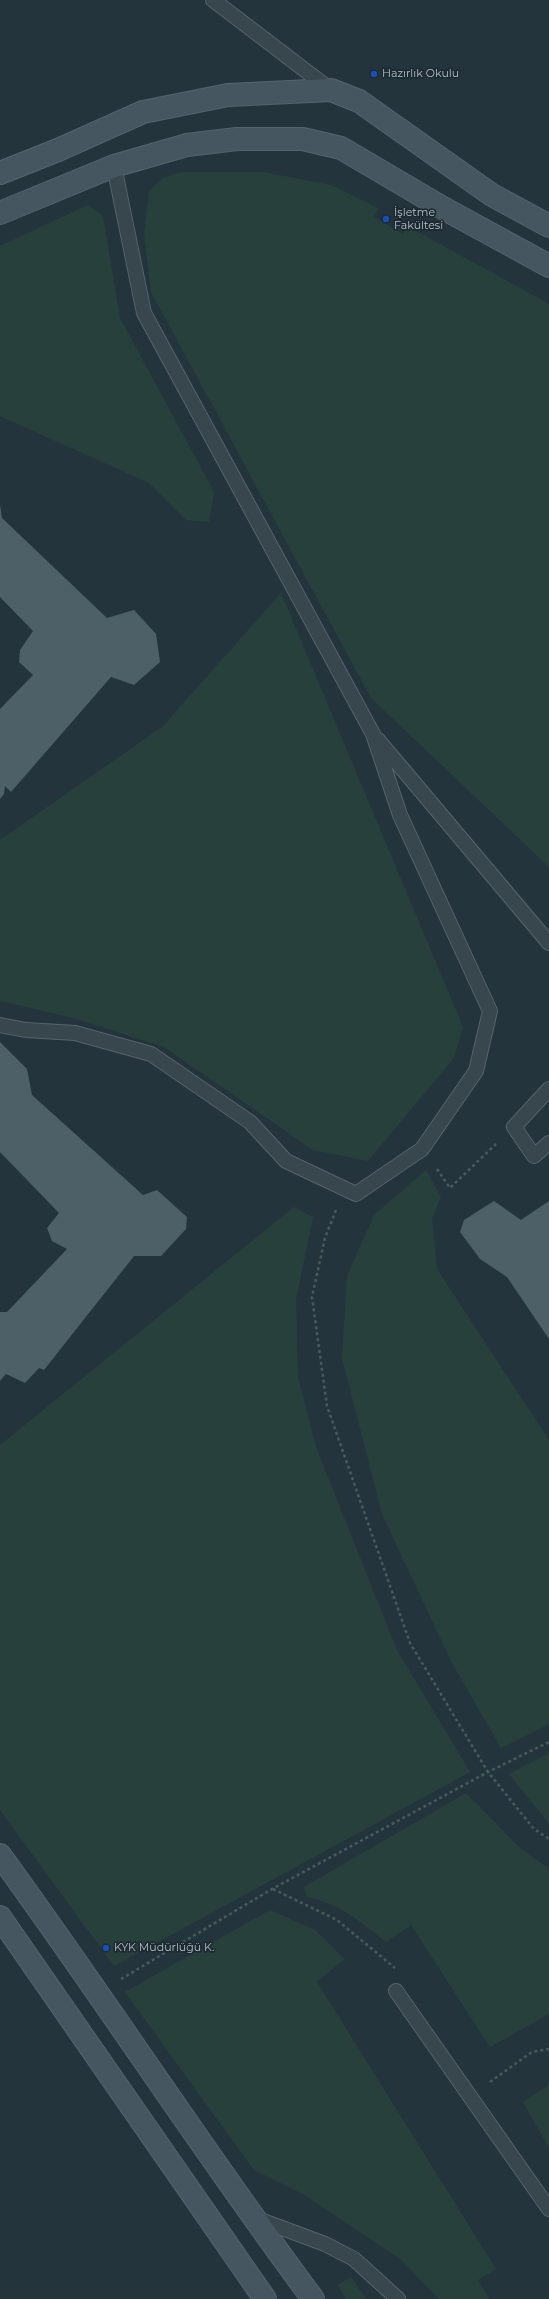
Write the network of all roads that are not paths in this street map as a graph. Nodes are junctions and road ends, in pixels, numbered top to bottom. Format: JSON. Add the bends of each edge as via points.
{"nodes":[{"id":1,"x":213,"y":0,"type":"edge"},
{"id":2,"x":331,"y":90,"type":"junction"},
{"id":3,"x":114,"y":166,"type":"junction"},
{"id":4,"x":0,"y":173,"type":"edge"},
{"id":5,"x":0,"y":213,"type":"edge"},
{"id":6,"x":549,"y":226,"type":"edge"},
{"id":7,"x":549,"y":266,"type":"edge"},
{"id":8,"x":373,"y":734,"type":"junction"},
{"id":9,"x":549,"y":943,"type":"edge"},
{"id":10,"x":0,"y":1025,"type":"edge"},
{"id":11,"x":549,"y":1088,"type":"edge"},
{"id":12,"x":549,"y":1143,"type":"edge"},
{"id":13,"x":0,"y":1856,"type":"edge"},
{"id":14,"x":0,"y":1917,"type":"edge"},
{"id":15,"x":396,"y":1991,"type":"dead end"},
{"id":16,"x":549,"y":2209,"type":"edge"},
{"id":17,"x":252,"y":2216,"type":"junction"},
{"id":18,"x":265,"y":2299,"type":"edge"},
{"id":19,"x":313,"y":2299,"type":"edge"},
{"id":20,"x":398,"y":2299,"type":"edge"}],
"edges":[{"from":1,"to":2,"type":"lane"},
{"from":2,"to":4,"type":"street","via":[[228,94],[143,112]]},
{"from":2,"to":6,"type":"street","via":[[359,101],[492,195]]},
{"from":3,"to":5,"type":"street"},
{"from":3,"to":7,"type":"street","via":[[187,145],[237,139],[303,139],[341,148]]},
{"from":3,"to":8,"type":"lane","via":[[144,313]]},
{"from":8,"to":9,"type":"lane"},
{"from":8,"to":10,"type":"lane","via":[[400,815],[490,1011],[476,1071],[422,1149],[356,1194],[286,1161],[250,1122],[150,1054],[76,1033],[26,1030]]},
{"from":11,"to":12,"type":"lane","via":[[514,1127],[534,1156]]},
{"from":13,"to":17,"type":"street","via":[[98,1992]]},
{"from":14,"to":18,"type":"street"},
{"from":15,"to":16,"type":"lane"},
{"from":17,"to":19,"type":"street"},
{"from":17,"to":20,"type":"lane","via":[[326,2244],[354,2259]]}]}
